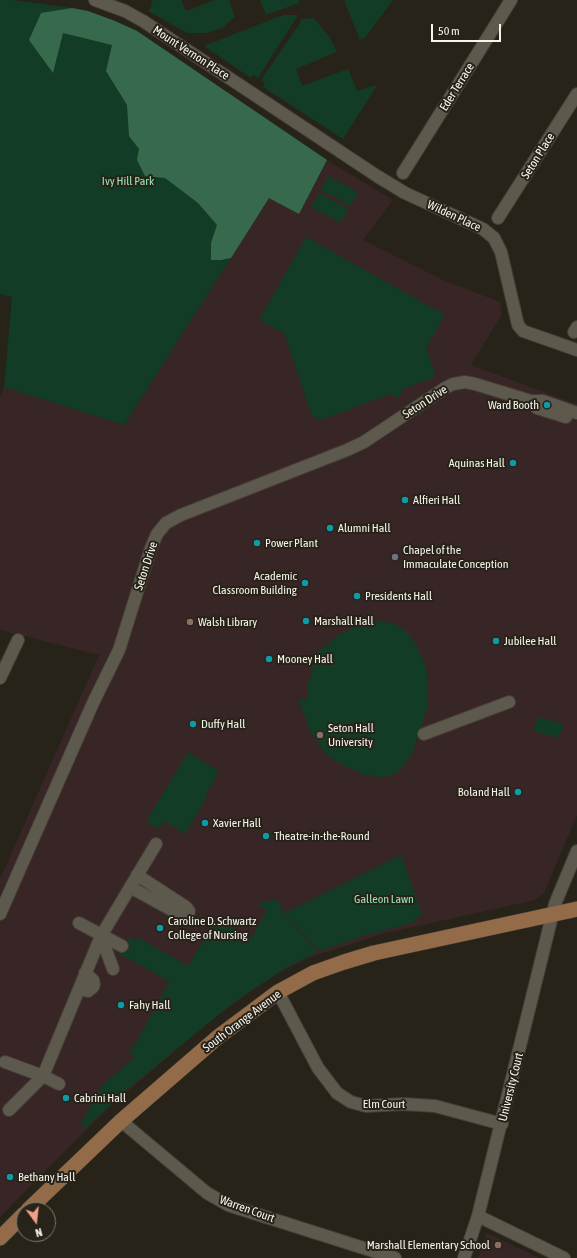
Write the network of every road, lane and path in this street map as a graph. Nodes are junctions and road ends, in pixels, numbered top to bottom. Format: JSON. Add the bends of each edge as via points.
{"nodes":[{"id":1,"x":95,"y":0,"type":"edge"},
{"id":2,"x":511,"y":0,"type":"edge"},
{"id":3,"x":577,"y":94,"type":"edge"},
{"id":4,"x":282,"y":113,"type":"joint"},
{"id":5,"x":403,"y":173,"type":"dead end"},
{"id":6,"x":498,"y":218,"type":"dead end"},
{"id":7,"x":577,"y":350,"type":"edge"},
{"id":8,"x":531,"y":401,"type":"junction"},
{"id":9,"x":577,"y":413,"type":"edge"},
{"id":10,"x":577,"y":418,"type":"edge"},
{"id":11,"x":18,"y":640,"type":"dead end"},
{"id":12,"x":0,"y":678,"type":"edge"},
{"id":13,"x":509,"y":702,"type":"dead end"},
{"id":14,"x":424,"y":734,"type":"dead end"},
{"id":15,"x":156,"y":844,"type":"dead end"},
{"id":16,"x":577,"y":851,"type":"edge"},
{"id":17,"x":137,"y":875,"type":"junction"},
{"id":18,"x":130,"y":887,"type":"junction"},
{"id":19,"x":577,"y":909,"type":"edge"},
{"id":20,"x":0,"y":914,"type":"edge"},
{"id":21,"x":553,"y":914,"type":"junction"},
{"id":22,"x":79,"y":923,"type":"dead end"},
{"id":23,"x":101,"y":936,"type":"junction"},
{"id":24,"x":122,"y":946,"type":"dead end"},
{"id":25,"x":113,"y":969,"type":"dead end"},
{"id":26,"x":278,"y":992,"type":"junction"},
{"id":27,"x":5,"y":1062,"type":"dead end"},
{"id":28,"x":43,"y":1076,"type":"junction"},
{"id":29,"x":59,"y":1084,"type":"dead end"},
{"id":30,"x":10,"y":1110,"type":"dead end"},
{"id":31,"x":121,"y":1121,"type":"junction"},
{"id":32,"x":502,"y":1124,"type":"junction"},
{"id":33,"x":36,"y":1202,"type":"edge"},
{"id":34,"x":478,"y":1216,"type":"junction"},
{"id":35,"x":16,"y":1222,"type":"edge"},
{"id":36,"x":0,"y":1238,"type":"edge"},
{"id":37,"x":395,"y":1258,"type":"edge"},
{"id":38,"x":464,"y":1258,"type":"edge"},
{"id":39,"x":564,"y":1258,"type":"edge"}],
"edges":[{"from":1,"to":4,"type":"street","name":"Mount Vernon Place","via":[[126,11],[143,21]]},
{"from":2,"to":5,"type":"street","name":"Eder Terrace"},
{"from":3,"to":6,"type":"street","name":"Seton Place"},
{"from":4,"to":7,"type":"street","name":"Wilden Place","via":[[399,189],[483,229],[494,238],[501,252],[518,325],[523,331]]},
{"from":8,"to":9,"type":"street","name":"Seton Drive","via":[[543,401]]},
{"from":8,"to":10,"type":"street","name":"Seton Drive","via":[[537,408],[572,419]]},
{"from":8,"to":20,"type":"street","name":"Seton Drive","via":[[475,384],[453,384],[364,442],[181,514],[166,523],[151,548],[119,650]]},
{"from":11,"to":12,"type":"street"},
{"from":13,"to":14,"type":"street"},
{"from":15,"to":17,"type":"street"},
{"from":16,"to":21,"type":"street","name":"University Court"},
{"from":17,"to":18,"type":"street"},
{"from":17,"to":18,"type":"street","via":[[186,907],[188,914],[184,916]]},
{"from":18,"to":23,"type":"street"},
{"from":19,"to":21,"type":"main road","name":"South Orange Avenue"},
{"from":21,"to":26,"type":"main road","name":"South Orange Avenue","via":[[374,953],[313,973]]},
{"from":21,"to":32,"type":"street","name":"University Court"},
{"from":22,"to":23,"type":"street"},
{"from":23,"to":24,"type":"street"},
{"from":23,"to":25,"type":"street"},
{"from":23,"to":28,"type":"street"},
{"from":26,"to":31,"type":"main road","name":"South Orange Avenue","via":[[218,1037]]},
{"from":26,"to":32,"type":"street","name":"Elm Court","via":[[318,1068],[337,1093],[351,1102],[366,1106],[435,1106]]},
{"from":27,"to":28,"type":"street"},
{"from":28,"to":29,"type":"street"},
{"from":28,"to":30,"type":"street"},
{"from":31,"to":33,"type":"main road","name":"South Orange Avenue"},
{"from":31,"to":37,"type":"street","name":"Warren Court","via":[[207,1192],[228,1205]]},
{"from":32,"to":34,"type":"street","name":"University Court"},
{"from":34,"to":38,"type":"street","name":"University Court"},
{"from":34,"to":39,"type":"street"},
{"from":35,"to":36,"type":"main road"}]}
